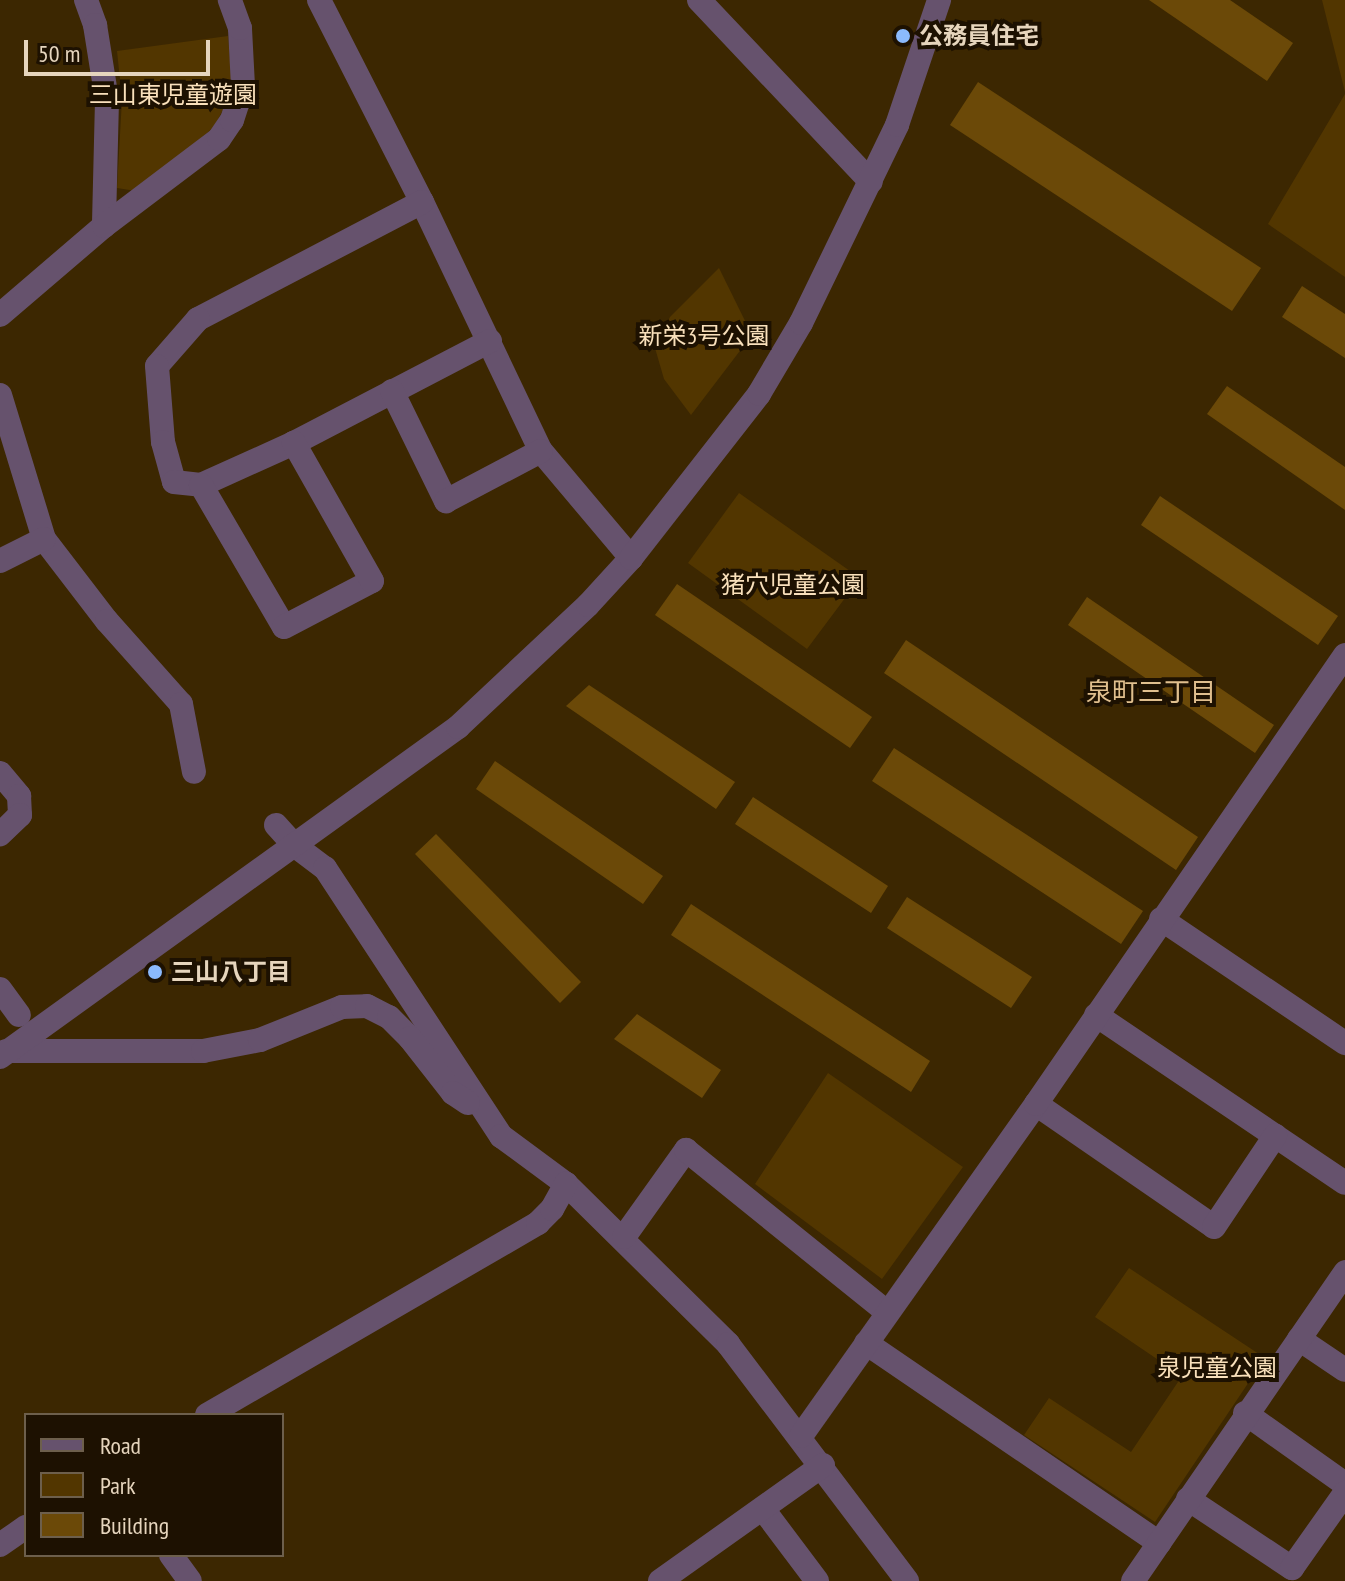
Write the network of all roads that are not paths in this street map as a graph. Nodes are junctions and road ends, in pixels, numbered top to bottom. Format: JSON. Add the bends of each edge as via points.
{"nodes":[{"id":1,"x":86,"y":0,"type":"edge"},
{"id":2,"x":230,"y":0,"type":"edge"},
{"id":3,"x":319,"y":0,"type":"edge"},
{"id":4,"x":699,"y":0,"type":"edge"},
{"id":5,"x":934,"y":2,"type":"edge"},
{"id":6,"x":871,"y":182,"type":"junction"},
{"id":7,"x":422,"y":202,"type":"junction"},
{"id":8,"x":104,"y":226,"type":"junction"},
{"id":9,"x":0,"y":315,"type":"edge"},
{"id":10,"x":490,"y":341,"type":"junction"},
{"id":11,"x":392,"y":391,"type":"junction"},
{"id":12,"x":0,"y":395,"type":"edge"},
{"id":13,"x":294,"y":443,"type":"junction"},
{"id":14,"x":541,"y":451,"type":"junction"},
{"id":15,"x":201,"y":485,"type":"junction"},
{"id":16,"x":44,"y":539,"type":"junction"},
{"id":17,"x":631,"y":558,"type":"junction"},
{"id":18,"x":0,"y":561,"type":"edge"},
{"id":19,"x":1345,"y":655,"type":"edge"},
{"id":20,"x":194,"y":772,"type":"dead end"},
{"id":21,"x":0,"y":773,"type":"edge"},
{"id":22,"x":276,"y":825,"type":"dead end"},
{"id":23,"x":0,"y":834,"type":"edge"},
{"id":24,"x":294,"y":845,"type":"junction"},
{"id":25,"x":1161,"y":919,"type":"junction"},
{"id":26,"x":0,"y":989,"type":"edge"},
{"id":27,"x":19,"y":1015,"type":"dead end"},
{"id":28,"x":1096,"y":1015,"type":"junction"},
{"id":29,"x":1345,"y":1043,"type":"edge"},
{"id":30,"x":3,"y":1052,"type":"edge"},
{"id":31,"x":1036,"y":1104,"type":"junction"},
{"id":32,"x":485,"y":1113,"type":"junction"},
{"id":33,"x":1275,"y":1136,"type":"junction"},
{"id":34,"x":1345,"y":1183,"type":"edge"},
{"id":35,"x":566,"y":1184,"type":"junction"},
{"id":36,"x":624,"y":1237,"type":"junction"},
{"id":37,"x":1345,"y":1272,"type":"edge"},
{"id":38,"x":887,"y":1312,"type":"junction"},
{"id":39,"x":1299,"y":1339,"type":"junction"},
{"id":40,"x":866,"y":1343,"type":"junction"},
{"id":41,"x":1345,"y":1370,"type":"edge"},
{"id":42,"x":210,"y":1413,"type":"edge"},
{"id":43,"x":1245,"y":1413,"type":"junction"},
{"id":44,"x":801,"y":1436,"type":"junction"},
{"id":45,"x":823,"y":1465,"type":"junction"},
{"id":46,"x":1345,"y":1484,"type":"edge"},
{"id":47,"x":1345,"y":1493,"type":"edge"},
{"id":48,"x":1188,"y":1499,"type":"junction"},
{"id":49,"x":763,"y":1509,"type":"junction"},
{"id":50,"x":24,"y":1528,"type":"edge"},
{"id":51,"x":1159,"y":1543,"type":"junction"},
{"id":52,"x":0,"y":1545,"type":"edge"},
{"id":53,"x":172,"y":1557,"type":"edge"},
{"id":54,"x":676,"y":1576,"type":"edge"},
{"id":55,"x":190,"y":1581,"type":"edge"},
{"id":56,"x":817,"y":1581,"type":"edge"},
{"id":57,"x":907,"y":1581,"type":"edge"},
{"id":58,"x":1133,"y":1581,"type":"edge"}],
"edges":[{"from":1,"to":8,"type":"street","via":[[107,100]]},
{"from":2,"to":8,"type":"street","via":[[244,65],[240,103],[232,120],[219,139]]},
{"from":3,"to":7,"type":"street"},
{"from":4,"to":6,"type":"street"},
{"from":5,"to":6,"type":"street","via":[[897,125]]},
{"from":6,"to":17,"type":"street","via":[[759,394]]},
{"from":7,"to":10,"type":"street"},
{"from":7,"to":15,"type":"street","via":[[198,319],[157,366],[163,442],[174,482]]},
{"from":8,"to":9,"type":"street"},
{"from":10,"to":11,"type":"street"},
{"from":10,"to":14,"type":"street"},
{"from":11,"to":13,"type":"street"},
{"from":11,"to":14,"type":"street","via":[[446,501]]},
{"from":12,"to":16,"type":"street"},
{"from":13,"to":15,"type":"street"},
{"from":13,"to":15,"type":"street","via":[[372,581],[284,627]]},
{"from":14,"to":17,"type":"street"},
{"from":16,"to":18,"type":"street"},
{"from":16,"to":20,"type":"street","via":[[181,704]]},
{"from":17,"to":24,"type":"street","via":[[458,727]]},
{"from":19,"to":25,"type":"street"},
{"from":21,"to":23,"type":"street","via":[[19,796],[20,815]]},
{"from":22,"to":24,"type":"street"},
{"from":24,"to":30,"type":"street"},
{"from":24,"to":32,"type":"street","via":[[325,868]]},
{"from":25,"to":28,"type":"street"},
{"from":25,"to":29,"type":"street"},
{"from":26,"to":27,"type":"street"},
{"from":28,"to":31,"type":"street"},
{"from":28,"to":33,"type":"street"},
{"from":30,"to":32,"type":"street","via":[[203,1051],[260,1040],[342,1007],[367,1006],[389,1017],[410,1038],[453,1093]]},
{"from":31,"to":33,"type":"street","via":[[1214,1227]]},
{"from":31,"to":38,"type":"street"},
{"from":32,"to":35,"type":"street","via":[[501,1136]]},
{"from":33,"to":34,"type":"street"},
{"from":35,"to":36,"type":"street"},
{"from":35,"to":42,"type":"street","via":[[538,1223]]},
{"from":36,"to":38,"type":"street","via":[[686,1150]]},
{"from":36,"to":44,"type":"street","via":[[728,1344]]},
{"from":37,"to":39,"type":"street"},
{"from":38,"to":40,"type":"street"},
{"from":39,"to":41,"type":"street"},
{"from":39,"to":43,"type":"street"},
{"from":40,"to":44,"type":"street"},
{"from":40,"to":51,"type":"street"},
{"from":43,"to":46,"type":"street"},
{"from":43,"to":48,"type":"street"},
{"from":44,"to":45,"type":"street"},
{"from":45,"to":49,"type":"street"},
{"from":45,"to":57,"type":"street"},
{"from":47,"to":48,"type":"street","via":[[1292,1568]]},
{"from":48,"to":51,"type":"street"},
{"from":49,"to":54,"type":"street"},
{"from":49,"to":56,"type":"street"},
{"from":50,"to":52,"type":"street"},
{"from":51,"to":58,"type":"street"},
{"from":53,"to":55,"type":"street"}]}
